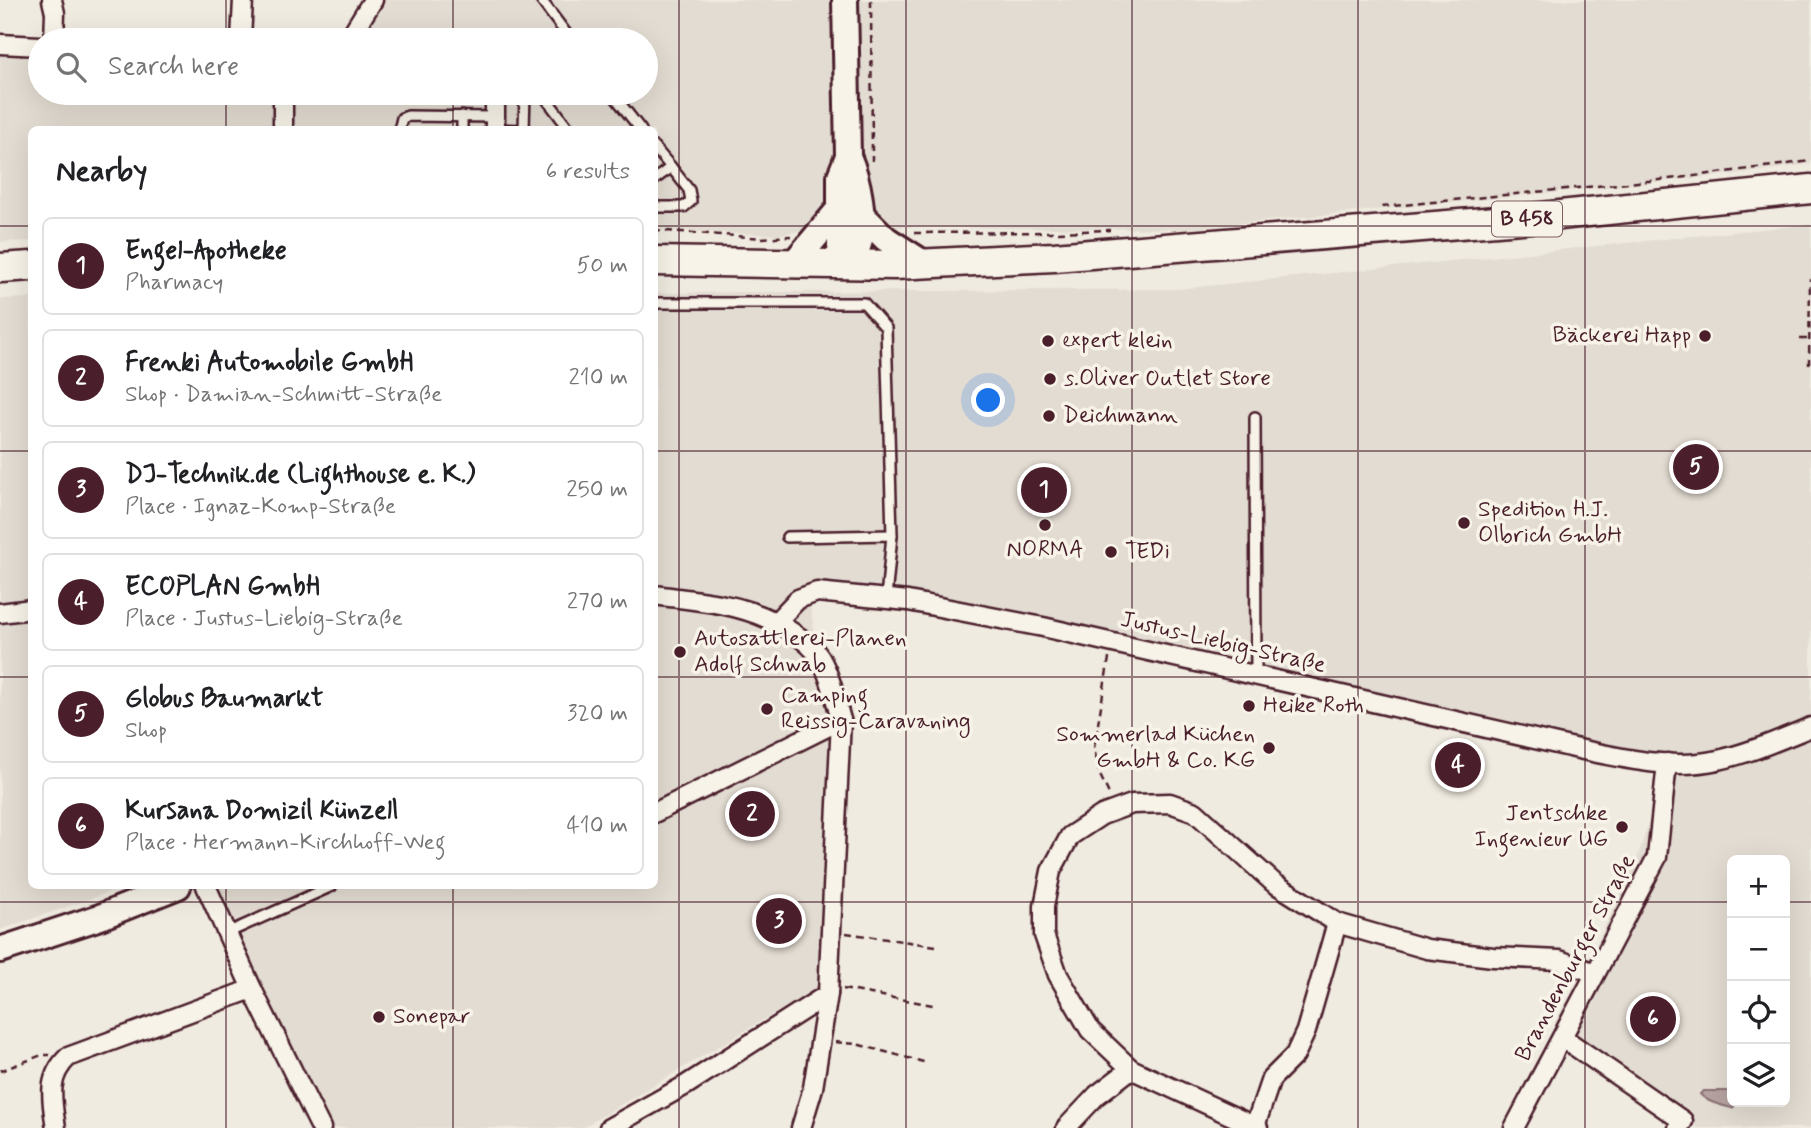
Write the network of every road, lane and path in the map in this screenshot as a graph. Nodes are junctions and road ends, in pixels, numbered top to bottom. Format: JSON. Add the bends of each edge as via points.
{"nodes":[{"id":1,"x":52,"y":0,"type":"edge"},
{"id":2,"x":243,"y":0,"type":"edge"},
{"id":3,"x":373,"y":0,"type":"edge"},
{"id":4,"x":541,"y":0,"type":"edge"},
{"id":5,"x":845,"y":0,"type":"edge"},
{"id":6,"x":871,"y":0,"type":"edge"},
{"id":7,"x":54,"y":28,"type":"edge"},
{"id":8,"x":242,"y":28,"type":"edge"},
{"id":9,"x":356,"y":28,"type":"edge"},
{"id":10,"x":562,"y":28,"type":"edge"},
{"id":11,"x":0,"y":44,"type":"edge"},
{"id":12,"x":28,"y":45,"type":"edge"},
{"id":13,"x":283,"y":105,"type":"edge"},
{"id":14,"x":495,"y":105,"type":"edge"},
{"id":15,"x":525,"y":105,"type":"edge"},
{"id":16,"x":551,"y":105,"type":"edge"},
{"id":17,"x":621,"y":105,"type":"edge"},
{"id":18,"x":462,"y":116,"type":"junction"},
{"id":19,"x":495,"y":125,"type":"edge"},
{"id":20,"x":284,"y":126,"type":"edge"},
{"id":21,"x":399,"y":126,"type":"edge"},
{"id":22,"x":462,"y":126,"type":"edge"},
{"id":23,"x":524,"y":126,"type":"edge"},
{"id":24,"x":567,"y":126,"type":"edge"},
{"id":25,"x":638,"y":126,"type":"edge"},
{"id":26,"x":658,"y":152,"type":"edge"},
{"id":27,"x":1811,"y":161,"type":"edge"},
{"id":28,"x":671,"y":167,"type":"junction"},
{"id":29,"x":872,"y":168,"type":"dead end"},
{"id":30,"x":658,"y":177,"type":"edge"},
{"id":31,"x":1811,"y":189,"type":"edge"},
{"id":32,"x":658,"y":207,"type":"edge"},
{"id":33,"x":1382,"y":207,"type":"dead end"},
{"id":34,"x":850,"y":210,"type":"junction"},
{"id":35,"x":1120,"y":229,"type":"dead end"},
{"id":36,"x":658,"y":230,"type":"edge"},
{"id":37,"x":906,"y":233,"type":"dead end"},
{"id":38,"x":792,"y":236,"type":"dead end"},
{"id":39,"x":658,"y":261,"type":"edge"},
{"id":40,"x":793,"y":264,"type":"junction"},
{"id":41,"x":925,"y":264,"type":"junction"},
{"id":42,"x":850,"y":265,"type":"junction"},
{"id":43,"x":28,"y":267,"type":"edge"},
{"id":44,"x":0,"y":268,"type":"edge"},
{"id":45,"x":1810,"y":279,"type":"edge"},
{"id":46,"x":658,"y":303,"type":"edge"},
{"id":47,"x":1800,"y":339,"type":"dead end"},
{"id":48,"x":1810,"y":339,"type":"edge"},
{"id":49,"x":1809,"y":365,"type":"dead end"},
{"id":50,"x":1255,"y":417,"type":"dead end"},
{"id":51,"x":892,"y":535,"type":"junction"},
{"id":52,"x":787,"y":537,"type":"dead end"},
{"id":53,"x":658,"y":596,"type":"edge"},
{"id":54,"x":886,"y":598,"type":"junction"},
{"id":55,"x":28,"y":610,"type":"edge"},
{"id":56,"x":0,"y":613,"type":"edge"},
{"id":57,"x":776,"y":621,"type":"junction"},
{"id":58,"x":1111,"y":653,"type":"dead end"},
{"id":59,"x":1256,"y":676,"type":"junction"},
{"id":60,"x":841,"y":720,"type":"junction"},
{"id":61,"x":1811,"y":727,"type":"edge"},
{"id":62,"x":1667,"y":763,"type":"junction"},
{"id":63,"x":1117,"y":809,"type":"junction"},
{"id":64,"x":658,"y":811,"type":"edge"},
{"id":65,"x":170,"y":889,"type":"edge"},
{"id":66,"x":206,"y":889,"type":"edge"},
{"id":67,"x":325,"y":889,"type":"edge"},
{"id":68,"x":1337,"y":923,"type":"junction"},
{"id":69,"x":831,"y":930,"type":"junction"},
{"id":70,"x":227,"y":933,"type":"junction"},
{"id":71,"x":936,"y":946,"type":"dead end"},
{"id":72,"x":0,"y":950,"type":"edge"},
{"id":73,"x":1595,"y":973,"type":"junction"},
{"id":74,"x":252,"y":989,"type":"junction"},
{"id":75,"x":828,"y":990,"type":"junction"},
{"id":76,"x":933,"y":1005,"type":"dead end"},
{"id":77,"x":1563,"y":1038,"type":"junction"},
{"id":78,"x":821,"y":1040,"type":"junction"},
{"id":79,"x":68,"y":1056,"type":"junction"},
{"id":80,"x":927,"y":1063,"type":"dead end"},
{"id":81,"x":1130,"y":1069,"type":"junction"},
{"id":82,"x":0,"y":1071,"type":"edge"},
{"id":83,"x":1256,"y":1127,"type":"edge"},
{"id":84,"x":56,"y":1128,"type":"edge"},
{"id":85,"x":321,"y":1128,"type":"edge"},
{"id":86,"x":609,"y":1128,"type":"edge"},
{"id":87,"x":801,"y":1128,"type":"edge"},
{"id":88,"x":1066,"y":1128,"type":"edge"},
{"id":89,"x":1514,"y":1128,"type":"edge"},
{"id":90,"x":1678,"y":1128,"type":"edge"}],
"edges":[{"from":1,"to":7,"type":"street"},
{"from":2,"to":8,"type":"street"},
{"from":3,"to":9,"type":"street"},
{"from":4,"to":10,"type":"lane"},
{"from":5,"to":34,"type":"main road","via":[[848,156],[840,177]]},
{"from":6,"to":29,"type":"path"},
{"from":11,"to":12,"type":"street"},
{"from":13,"to":20,"type":"street"},
{"from":14,"to":19,"type":"street"},
{"from":15,"to":23,"type":"lane"},
{"from":16,"to":24,"type":"lane"},
{"from":17,"to":25,"type":"lane"},
{"from":18,"to":19,"type":"lane"},
{"from":18,"to":21,"type":"lane","via":[[405,116]]},
{"from":18,"to":22,"type":"lane"},
{"from":26,"to":28,"type":"lane"},
{"from":27,"to":33,"type":"path"},
{"from":28,"to":30,"type":"lane"},
{"from":28,"to":32,"type":"lane","via":[[689,190],[691,201],[684,207]]},
{"from":31,"to":41,"type":"main road","number":"B 458","via":[[1332,236]]},
{"from":34,"to":40,"type":"main road"},
{"from":34,"to":41,"type":"main road"},
{"from":34,"to":42,"type":"main road","via":[[859,243]]},
{"from":35,"to":37,"type":"path"},
{"from":36,"to":38,"type":"path"},
{"from":39,"to":40,"type":"main road","number":"B 458"},
{"from":40,"to":42,"type":"main road","number":"B 458"},
{"from":41,"to":42,"type":"main road","number":"B 458"},
{"from":43,"to":44,"type":"main road"},
{"from":45,"to":48,"type":"path"},
{"from":46,"to":51,"type":"lane","via":[[864,303],[886,328]]},
{"from":47,"to":48,"type":"path"},
{"from":48,"to":49,"type":"path"},
{"from":50,"to":59,"type":"lane"},
{"from":51,"to":52,"type":"lane"},
{"from":51,"to":54,"type":"lane"},
{"from":53,"to":57,"type":"street","via":[[746,609]]},
{"from":54,"to":57,"type":"street","name":"Justus-Liebig-Straße","via":[[817,592],[798,598]]},
{"from":54,"to":59,"type":"street","name":"Justus-Liebig-Straße","via":[[1043,627]]},
{"from":55,"to":56,"type":"street"},
{"from":57,"to":60,"type":"street","via":[[819,657]]},
{"from":58,"to":63,"type":"path","via":[[1094,748],[1099,773]]},
{"from":59,"to":62,"type":"street","name":"Justus-Liebig-Straße","via":[[1350,702]]},
{"from":60,"to":64,"type":"street"},
{"from":60,"to":69,"type":"street"},
{"from":61,"to":62,"type":"street","name":"Justus-Liebig-Straße","via":[[1717,761]]},
{"from":62,"to":73,"type":"street","name":"Brandenburger Straße","via":[[1657,857]]},
{"from":63,"to":68,"type":"street","via":[[1170,803],[1195,812],[1275,883]]},
{"from":63,"to":81,"type":"street","via":[[1070,836],[1051,871],[1044,935],[1058,975],[1090,1030]]},
{"from":65,"to":72,"type":"main road"},
{"from":66,"to":70,"type":"street"},
{"from":67,"to":70,"type":"lane"},
{"from":68,"to":73,"type":"street","via":[[1427,949],[1559,960]]},
{"from":68,"to":83,"type":"street","via":[[1306,1031],[1295,1055],[1271,1079]]},
{"from":69,"to":71,"type":"path"},
{"from":69,"to":75,"type":"street"},
{"from":70,"to":74,"type":"street"},
{"from":73,"to":77,"type":"street","name":"Brandenburger Straße"},
{"from":74,"to":79,"type":"street"},
{"from":74,"to":85,"type":"street"},
{"from":75,"to":76,"type":"path"},
{"from":75,"to":78,"type":"street"},
{"from":75,"to":86,"type":"street","via":[[685,1085]]},
{"from":77,"to":89,"type":"street","name":"Brandenburger Straße"},
{"from":77,"to":90,"type":"street","via":[[1683,1121]]},
{"from":78,"to":80,"type":"path","via":[[856,1044]]},
{"from":78,"to":87,"type":"street"},
{"from":79,"to":82,"type":"path","via":[[42,1055]]},
{"from":79,"to":84,"type":"street","via":[[52,1078]]},
{"from":81,"to":83,"type":"street"},
{"from":81,"to":88,"type":"street"}]}
